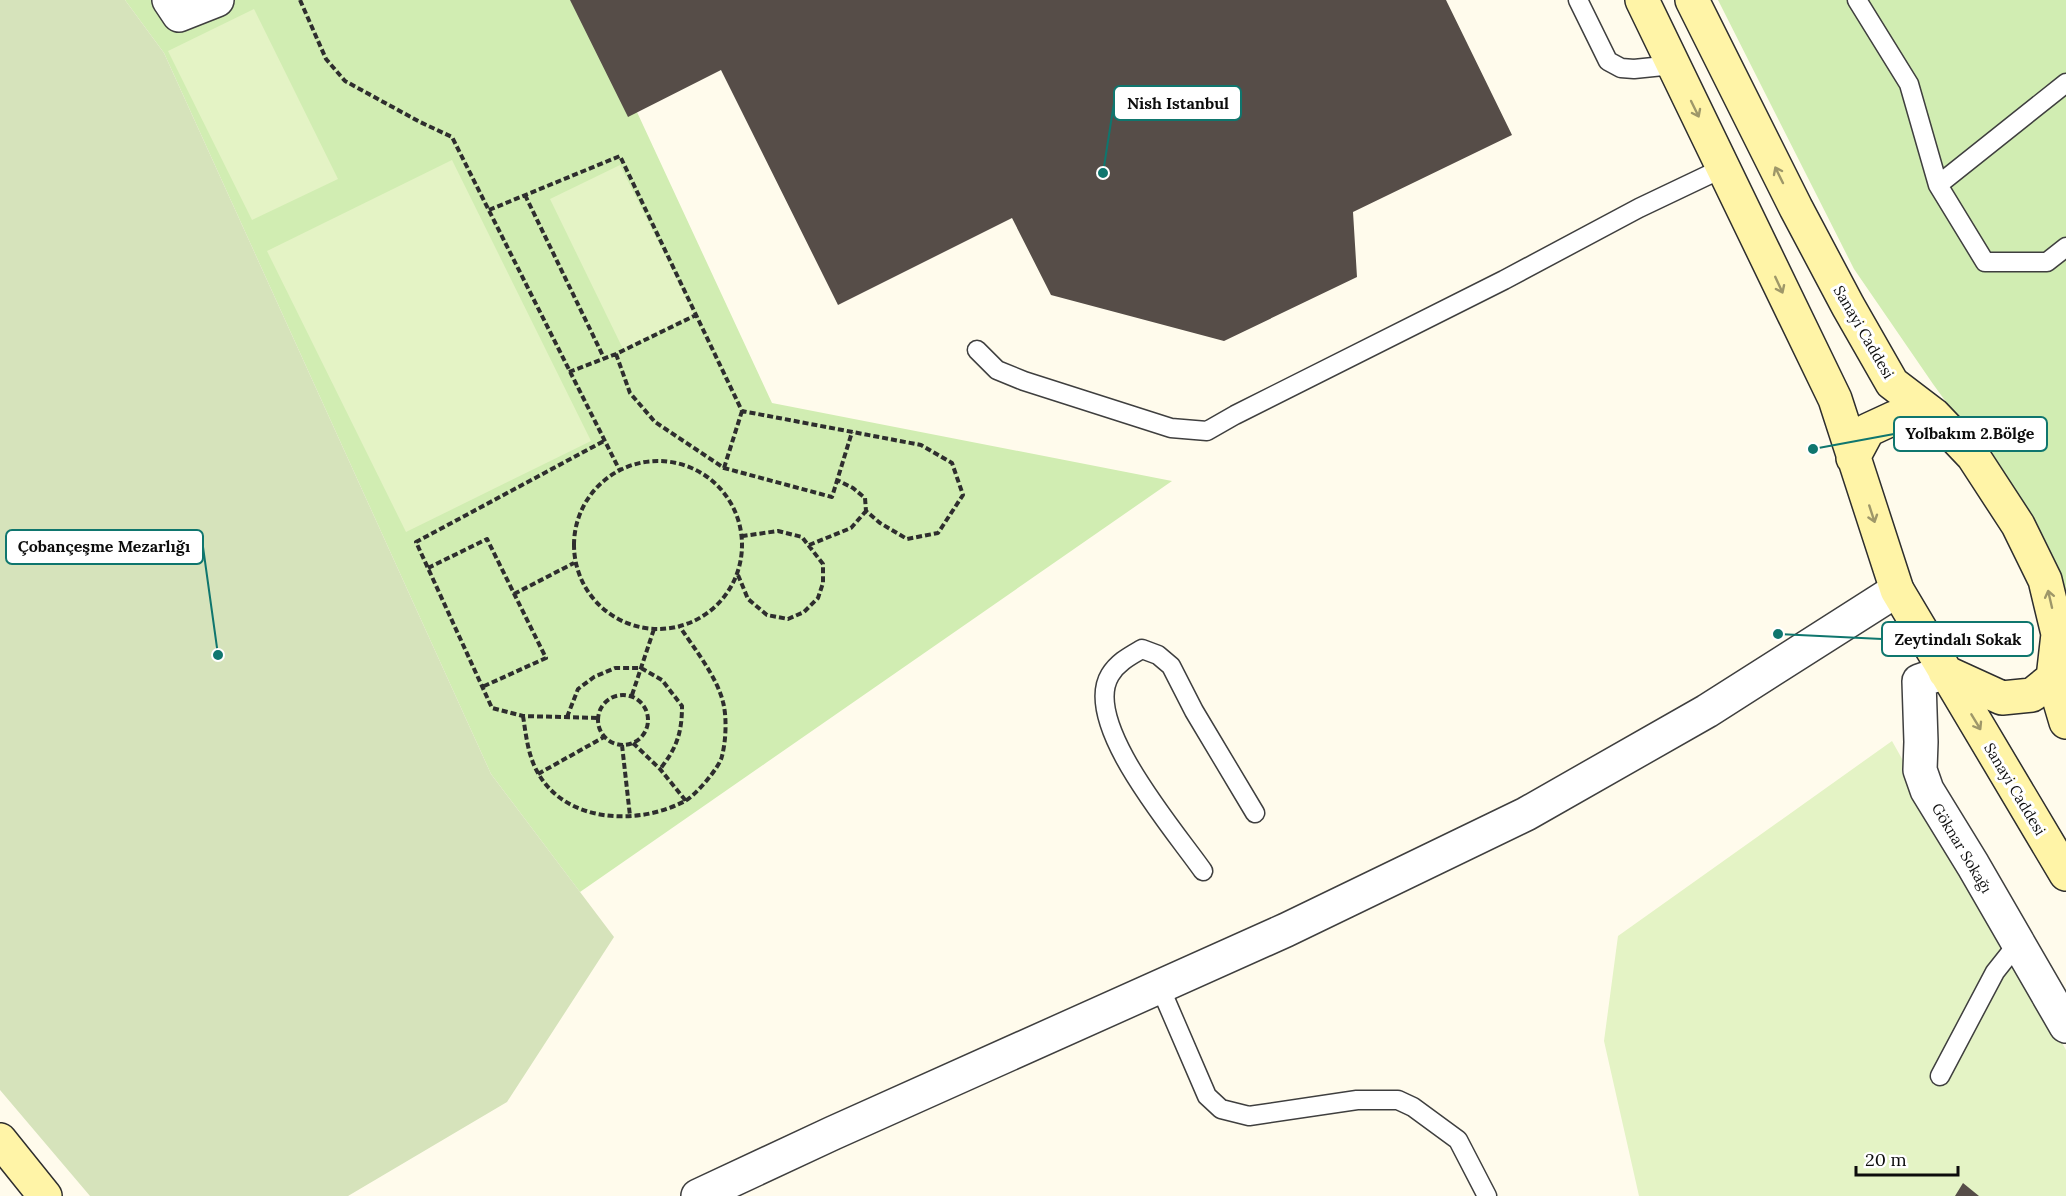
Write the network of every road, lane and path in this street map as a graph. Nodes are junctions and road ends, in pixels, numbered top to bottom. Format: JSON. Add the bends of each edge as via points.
{"nodes":[{"id":1,"x":169,"y":0,"type":"edge"},
{"id":2,"x":217,"y":0,"type":"edge"},
{"id":3,"x":300,"y":0,"type":"edge"},
{"id":4,"x":1578,"y":0,"type":"edge"},
{"id":5,"x":1642,"y":0,"type":"edge"},
{"id":6,"x":1692,"y":0,"type":"edge"},
{"id":7,"x":1857,"y":0,"type":"edge"},
{"id":8,"x":1673,"y":65,"type":"junction"},
{"id":9,"x":2066,"y":83,"type":"edge"},
{"id":10,"x":1723,"y":168,"type":"junction"},
{"id":11,"x":1938,"y":185,"type":"junction"},
{"id":12,"x":525,"y":195,"type":"junction"},
{"id":13,"x":1796,"y":208,"type":"junction"},
{"id":14,"x":489,"y":210,"type":"junction"},
{"id":15,"x":1753,"y":229,"type":"junction"},
{"id":16,"x":2066,"y":246,"type":"edge"},
{"id":17,"x":696,"y":315,"type":"junction"},
{"id":18,"x":977,"y":350,"type":"dead end"},
{"id":19,"x":616,"y":354,"type":"junction"},
{"id":20,"x":604,"y":358,"type":"junction"},
{"id":21,"x":569,"y":372,"type":"junction"},
{"id":22,"x":742,"y":411,"type":"junction"},
{"id":23,"x":1934,"y":415,"type":"junction"},
{"id":24,"x":852,"y":432,"type":"junction"},
{"id":25,"x":604,"y":441,"type":"junction"},
{"id":26,"x":1853,"y":458,"type":"junction"},
{"id":27,"x":724,"y":468,"type":"junction"},
{"id":28,"x":619,"y":469,"type":"junction"},
{"id":29,"x":837,"y":480,"type":"junction"},
{"id":30,"x":866,"y":511,"type":"junction"},
{"id":31,"x":742,"y":536,"type":"junction"},
{"id":32,"x":808,"y":546,"type":"junction"},
{"id":33,"x":574,"y":563,"type":"junction"},
{"id":34,"x":428,"y":568,"type":"junction"},
{"id":35,"x":737,"y":575,"type":"junction"},
{"id":36,"x":1897,"y":590,"type":"junction"},
{"id":37,"x":514,"y":594,"type":"junction"},
{"id":38,"x":680,"y":627,"type":"junction"},
{"id":39,"x":654,"y":629,"type":"junction"},
{"id":40,"x":641,"y":668,"type":"junction"},
{"id":41,"x":1945,"y":672,"type":"junction"},
{"id":42,"x":2053,"y":678,"type":"junction"},
{"id":43,"x":482,"y":687,"type":"junction"},
{"id":44,"x":632,"y":695,"type":"junction"},
{"id":45,"x":523,"y":716,"type":"junction"},
{"id":46,"x":567,"y":717,"type":"junction"},
{"id":47,"x":597,"y":718,"type":"junction"},
{"id":48,"x":2066,"y":722,"type":"edge"},
{"id":49,"x":604,"y":737,"type":"junction"},
{"id":50,"x":633,"y":743,"type":"junction"},
{"id":51,"x":622,"y":745,"type":"junction"},
{"id":52,"x":660,"y":769,"type":"junction"},
{"id":53,"x":538,"y":774,"type":"junction"},
{"id":54,"x":686,"y":801,"type":"junction"},
{"id":55,"x":1255,"y":813,"type":"dead end"},
{"id":56,"x":630,"y":816,"type":"junction"},
{"id":57,"x":1203,"y":871,"type":"dead end"},
{"id":58,"x":2066,"y":874,"type":"edge"},
{"id":59,"x":2018,"y":943,"type":"junction"},
{"id":60,"x":1160,"y":987,"type":"junction"},
{"id":61,"x":2066,"y":1026,"type":"edge"},
{"id":62,"x":1940,"y":1076,"type":"dead end"},
{"id":63,"x":0,"y":1140,"type":"edge"},
{"id":64,"x":45,"y":1196,"type":"edge"},
{"id":65,"x":698,"y":1196,"type":"edge"},
{"id":66,"x":1487,"y":1196,"type":"edge"}],
"edges":[{"from":1,"to":2,"type":"street","via":[[179,15]]},
{"from":3,"to":14,"type":"path","via":[[326,59],[345,81],[453,137]]},
{"from":4,"to":8,"type":"lane","via":[[1608,61],[1634,69]]},
{"from":5,"to":8,"type":"main road","name":"Sanayi Caddesi"},
{"from":13,"to":6,"type":"main road","name":"Sanayi Caddesi","one_way":true},
{"from":7,"to":11,"type":"lane","via":[[1910,84]]},
{"from":8,"to":10,"type":"main road","name":"Sanayi Caddesi","one_way":true},
{"from":9,"to":11,"type":"lane"},
{"from":10,"to":15,"type":"main road","name":"Sanayi Caddesi"},
{"from":10,"to":18,"type":"lane","via":[[1207,432],[1171,428],[1024,381],[997,370]]},
{"from":11,"to":16,"type":"lane","via":[[1985,262],[2047,262]]},
{"from":12,"to":14,"type":"path"},
{"from":12,"to":17,"type":"path","via":[[620,156]]},
{"from":12,"to":20,"type":"path"},
{"from":13,"to":15,"type":"main road"},
{"from":13,"to":23,"type":"main road","name":"Sanayi Caddesi","via":[[1892,383]]},
{"from":14,"to":21,"type":"path"},
{"from":15,"to":26,"type":"main road","name":"Sanayi Caddesi","one_way":true,"via":[[1835,399]]},
{"from":17,"to":19,"type":"path"},
{"from":17,"to":22,"type":"path"},
{"from":19,"to":20,"type":"path"},
{"from":19,"to":27,"type":"path","via":[[630,393],[655,422]]},
{"from":20,"to":21,"type":"path"},
{"from":21,"to":25,"type":"path"},
{"from":22,"to":24,"type":"path"},
{"from":22,"to":27,"type":"path"},
{"from":23,"to":26,"type":"main road","via":[[1894,418],[1868,430]]},
{"from":42,"to":23,"type":"main road","name":"Sanayi Caddesi","one_way":true,"via":[[2058,634],[2045,580],[2018,525],[1973,456]]},
{"from":24,"to":29,"type":"path"},
{"from":24,"to":30,"type":"path","via":[[921,445],[952,463],[963,495],[938,533],[907,539]]},
{"from":25,"to":28,"type":"path"},
{"from":25,"to":34,"type":"path","via":[[416,542]]},
{"from":26,"to":36,"type":"main road","name":"Sanayi Caddesi","one_way":true},
{"from":27,"to":29,"type":"path","via":[[832,497]]},
{"from":28,"to":31,"type":"path","via":[[645,461],[672,461],[698,470],[720,487],[736,510]]},
{"from":28,"to":33,"type":"path","via":[[596,486],[581,509],[573,535]]},
{"from":29,"to":30,"type":"path","via":[[864,498]]},
{"from":30,"to":32,"type":"path","via":[[851,528]]},
{"from":31,"to":32,"type":"path","via":[[778,531],[802,537]]},
{"from":31,"to":35,"type":"path"},
{"from":32,"to":35,"type":"path","via":[[823,564],[823,583],[818,598],[804,612],[788,619],[767,615],[748,599]]},
{"from":33,"to":37,"type":"path"},
{"from":33,"to":39,"type":"path","via":[[585,588],[603,610],[627,624]]},
{"from":34,"to":37,"type":"path","via":[[487,539]]},
{"from":34,"to":43,"type":"path"},
{"from":35,"to":38,"type":"path","via":[[724,598],[711,610]]},
{"from":36,"to":41,"type":"main road","name":"Sanayi Caddesi"},
{"from":36,"to":60,"type":"street","via":[[1707,711],[1526,814]]},
{"from":37,"to":43,"type":"path","via":[[546,658]]},
{"from":38,"to":39,"type":"path"},
{"from":38,"to":54,"type":"path","via":[[723,702],[722,759]]},
{"from":39,"to":40,"type":"path"},
{"from":40,"to":44,"type":"path"},
{"from":40,"to":46,"type":"path","via":[[615,668],[594,677],[578,689]]},
{"from":40,"to":52,"type":"path","via":[[662,680],[682,706],[682,723],[673,753]]},
{"from":41,"to":42,"type":"main road","via":[[2002,698],[2032,695]]},
{"from":41,"to":58,"type":"main road","name":"Sanayi Caddesi","one_way":true},
{"from":41,"to":59,"type":"street","name":"Göknar Sokağı","via":[[1919,681],[1920,770],[1927,790]]},
{"from":42,"to":48,"type":"main road","name":"Sanayi Caddesi"},
{"from":43,"to":45,"type":"path","via":[[492,708]]},
{"from":44,"to":47,"type":"path","via":[[609,699]]},
{"from":44,"to":50,"type":"path","via":[[645,706],[648,723]]},
{"from":45,"to":46,"type":"path"},
{"from":45,"to":53,"type":"path","via":[[529,752]]},
{"from":46,"to":47,"type":"path"},
{"from":47,"to":49,"type":"path"},
{"from":49,"to":51,"type":"path"},
{"from":49,"to":53,"type":"path"},
{"from":50,"to":51,"type":"path"},
{"from":50,"to":52,"type":"path"},
{"from":51,"to":56,"type":"path"},
{"from":52,"to":54,"type":"path"},
{"from":53,"to":56,"type":"path","via":[[555,793],[579,809]]},
{"from":54,"to":56,"type":"path"},
{"from":55,"to":57,"type":"lane","via":[[1171,666],[1142,649],[1123,660],[1110,675],[1104,695],[1112,733],[1122,756]]},
{"from":59,"to":61,"type":"street","name":"Göknar Sokağı"},
{"from":59,"to":62,"type":"lane","via":[[1995,972]]},
{"from":60,"to":65,"type":"street"},
{"from":60,"to":66,"type":"lane","via":[[1207,1096],[1221,1109],[1249,1116],[1357,1100],[1398,1100],[1458,1140]]},
{"from":63,"to":64,"type":"main road"}]}
